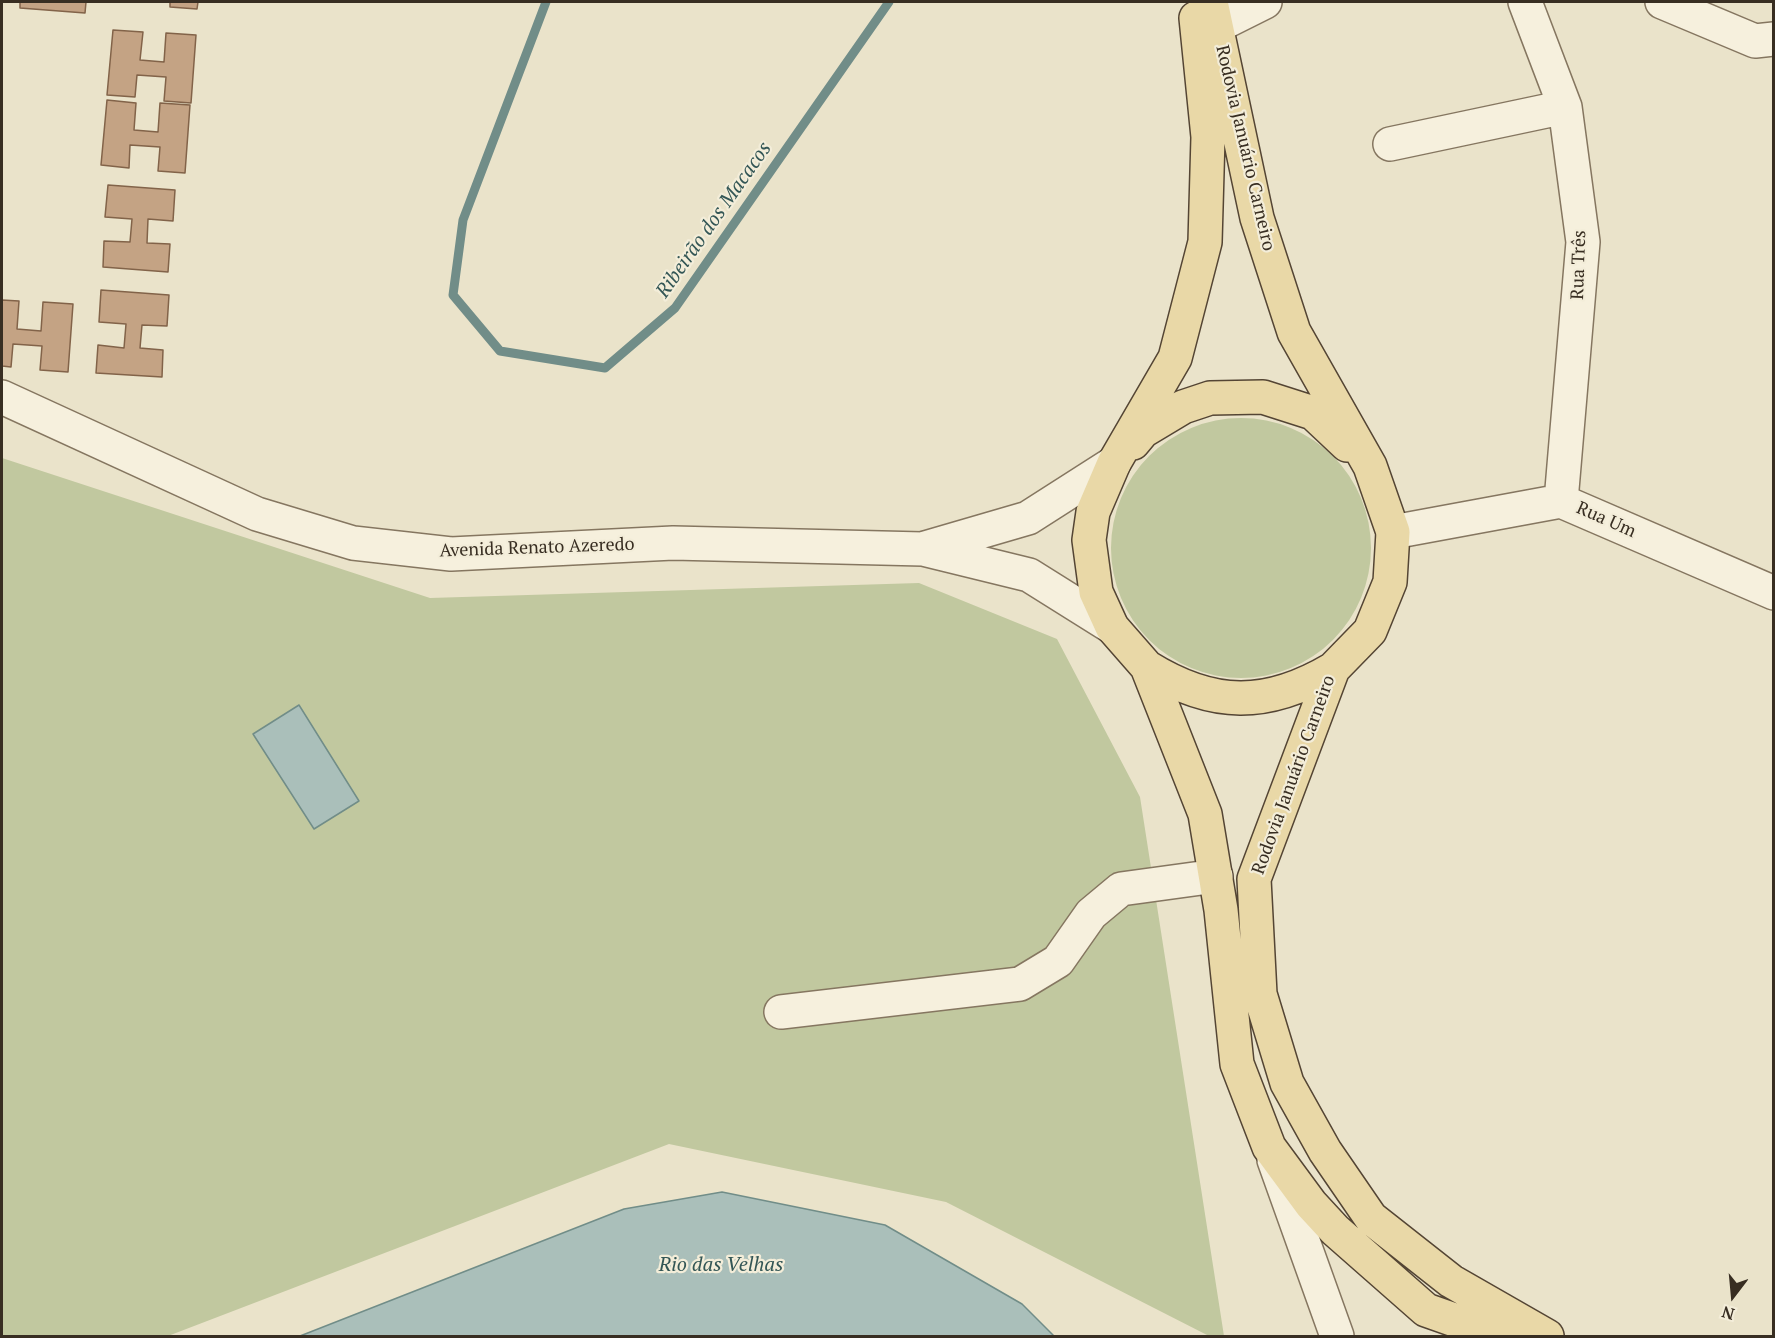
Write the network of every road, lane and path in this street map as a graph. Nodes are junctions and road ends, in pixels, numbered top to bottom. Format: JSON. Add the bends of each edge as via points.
{"nodes":[{"id":1,"x":1194,"y":2,"type":"edge"},
{"id":2,"x":1265,"y":2,"type":"edge"},
{"id":3,"x":1525,"y":2,"type":"edge"},
{"id":4,"x":1662,"y":2,"type":"edge"},
{"id":5,"x":1214,"y":14,"type":"edge"},
{"id":6,"x":1773,"y":39,"type":"edge"},
{"id":7,"x":1565,"y":107,"type":"junction"},
{"id":8,"x":1390,"y":144,"type":"dead end"},
{"id":9,"x":2,"y":397,"type":"edge"},
{"id":10,"x":1114,"y":463,"type":"junction"},
{"id":11,"x":1370,"y":466,"type":"junction"},
{"id":12,"x":1561,"y":501,"type":"junction"},
{"id":13,"x":1393,"y":532,"type":"junction"},
{"id":14,"x":924,"y":549,"type":"junction"},
{"id":15,"x":1773,"y":593,"type":"edge"},
{"id":16,"x":1112,"y":627,"type":"junction"},
{"id":17,"x":1147,"y":667,"type":"junction"},
{"id":18,"x":1333,"y":669,"type":"junction"},
{"id":19,"x":1216,"y":876,"type":"junction"},
{"id":20,"x":781,"y":1012,"type":"dead end"},
{"id":21,"x":1269,"y":1147,"type":"junction"},
{"id":22,"x":1337,"y":1336,"type":"edge"},
{"id":23,"x":1500,"y":1336,"type":"edge"},
{"id":24,"x":1546,"y":1336,"type":"edge"}],
"edges":[{"from":1,"to":10,"type":"main road","name":"Rodovia Januário Carneiro","via":[[1208,137],[1205,242],[1174,358]]},
{"from":2,"to":5,"type":"street"},
{"from":3,"to":7,"type":"street","name":"Rua Três"},
{"from":4,"to":6,"type":"street","via":[[1755,41]]},
{"from":5,"to":11,"type":"main road","name":"Rodovia Januário Carneiro","via":[[1257,218],[1294,332]]},
{"from":7,"to":8,"type":"street"},
{"from":7,"to":12,"type":"street","name":"Rua Três","via":[[1583,242]]},
{"from":9,"to":14,"type":"street","name":"Avenida Renato Azeredo","via":[[257,514],[353,543],[451,554],[673,543]]},
{"from":10,"to":11,"type":"main road","via":[[1143,431],[1183,407],[1210,398],[1263,397],[1313,413]]},
{"from":10,"to":14,"type":"street","via":[[1028,518]]},
{"from":10,"to":16,"type":"main road","name":"Rodovia Januário Carneiro","via":[[1093,512],[1089,540],[1096,592]]},
{"from":11,"to":13,"type":"main road","name":"Rodovia Januário Carneiro"},
{"from":12,"to":13,"type":"street","name":"Rua Um"},
{"from":12,"to":15,"type":"street","name":"Rua Um"},
{"from":13,"to":18,"type":"main road","name":"Rodovia Januário Carneiro","via":[[1390,582],[1370,631]]},
{"from":14,"to":16,"type":"street","via":[[1029,575]]},
{"from":16,"to":17,"type":"main road","name":"Rodovia Januário Carneiro"},
{"from":17,"to":18,"type":"main road","via":[[1171,682],[1222,698],[1251,699],[1304,686]]},
{"from":17,"to":19,"type":"main road","name":"Rodovia Januário Carneiro","via":[[1205,814]]},
{"from":18,"to":24,"type":"main road","name":"Rodovia Januário Carneiro","via":[[1254,879],[1260,994],[1287,1083],[1325,1151],[1371,1218],[1451,1281]]},
{"from":19,"to":20,"type":"street","via":[[1121,889],[1091,914],[1058,961],[1020,984]]},
{"from":19,"to":21,"type":"main road","name":"Rodovia Januário Carneiro","via":[[1237,1064]]},
{"from":21,"to":22,"type":"street"},
{"from":21,"to":23,"type":"main road","name":"Rodovia Januário Carneiro","via":[[1335,1230],[1426,1310]]}]}
